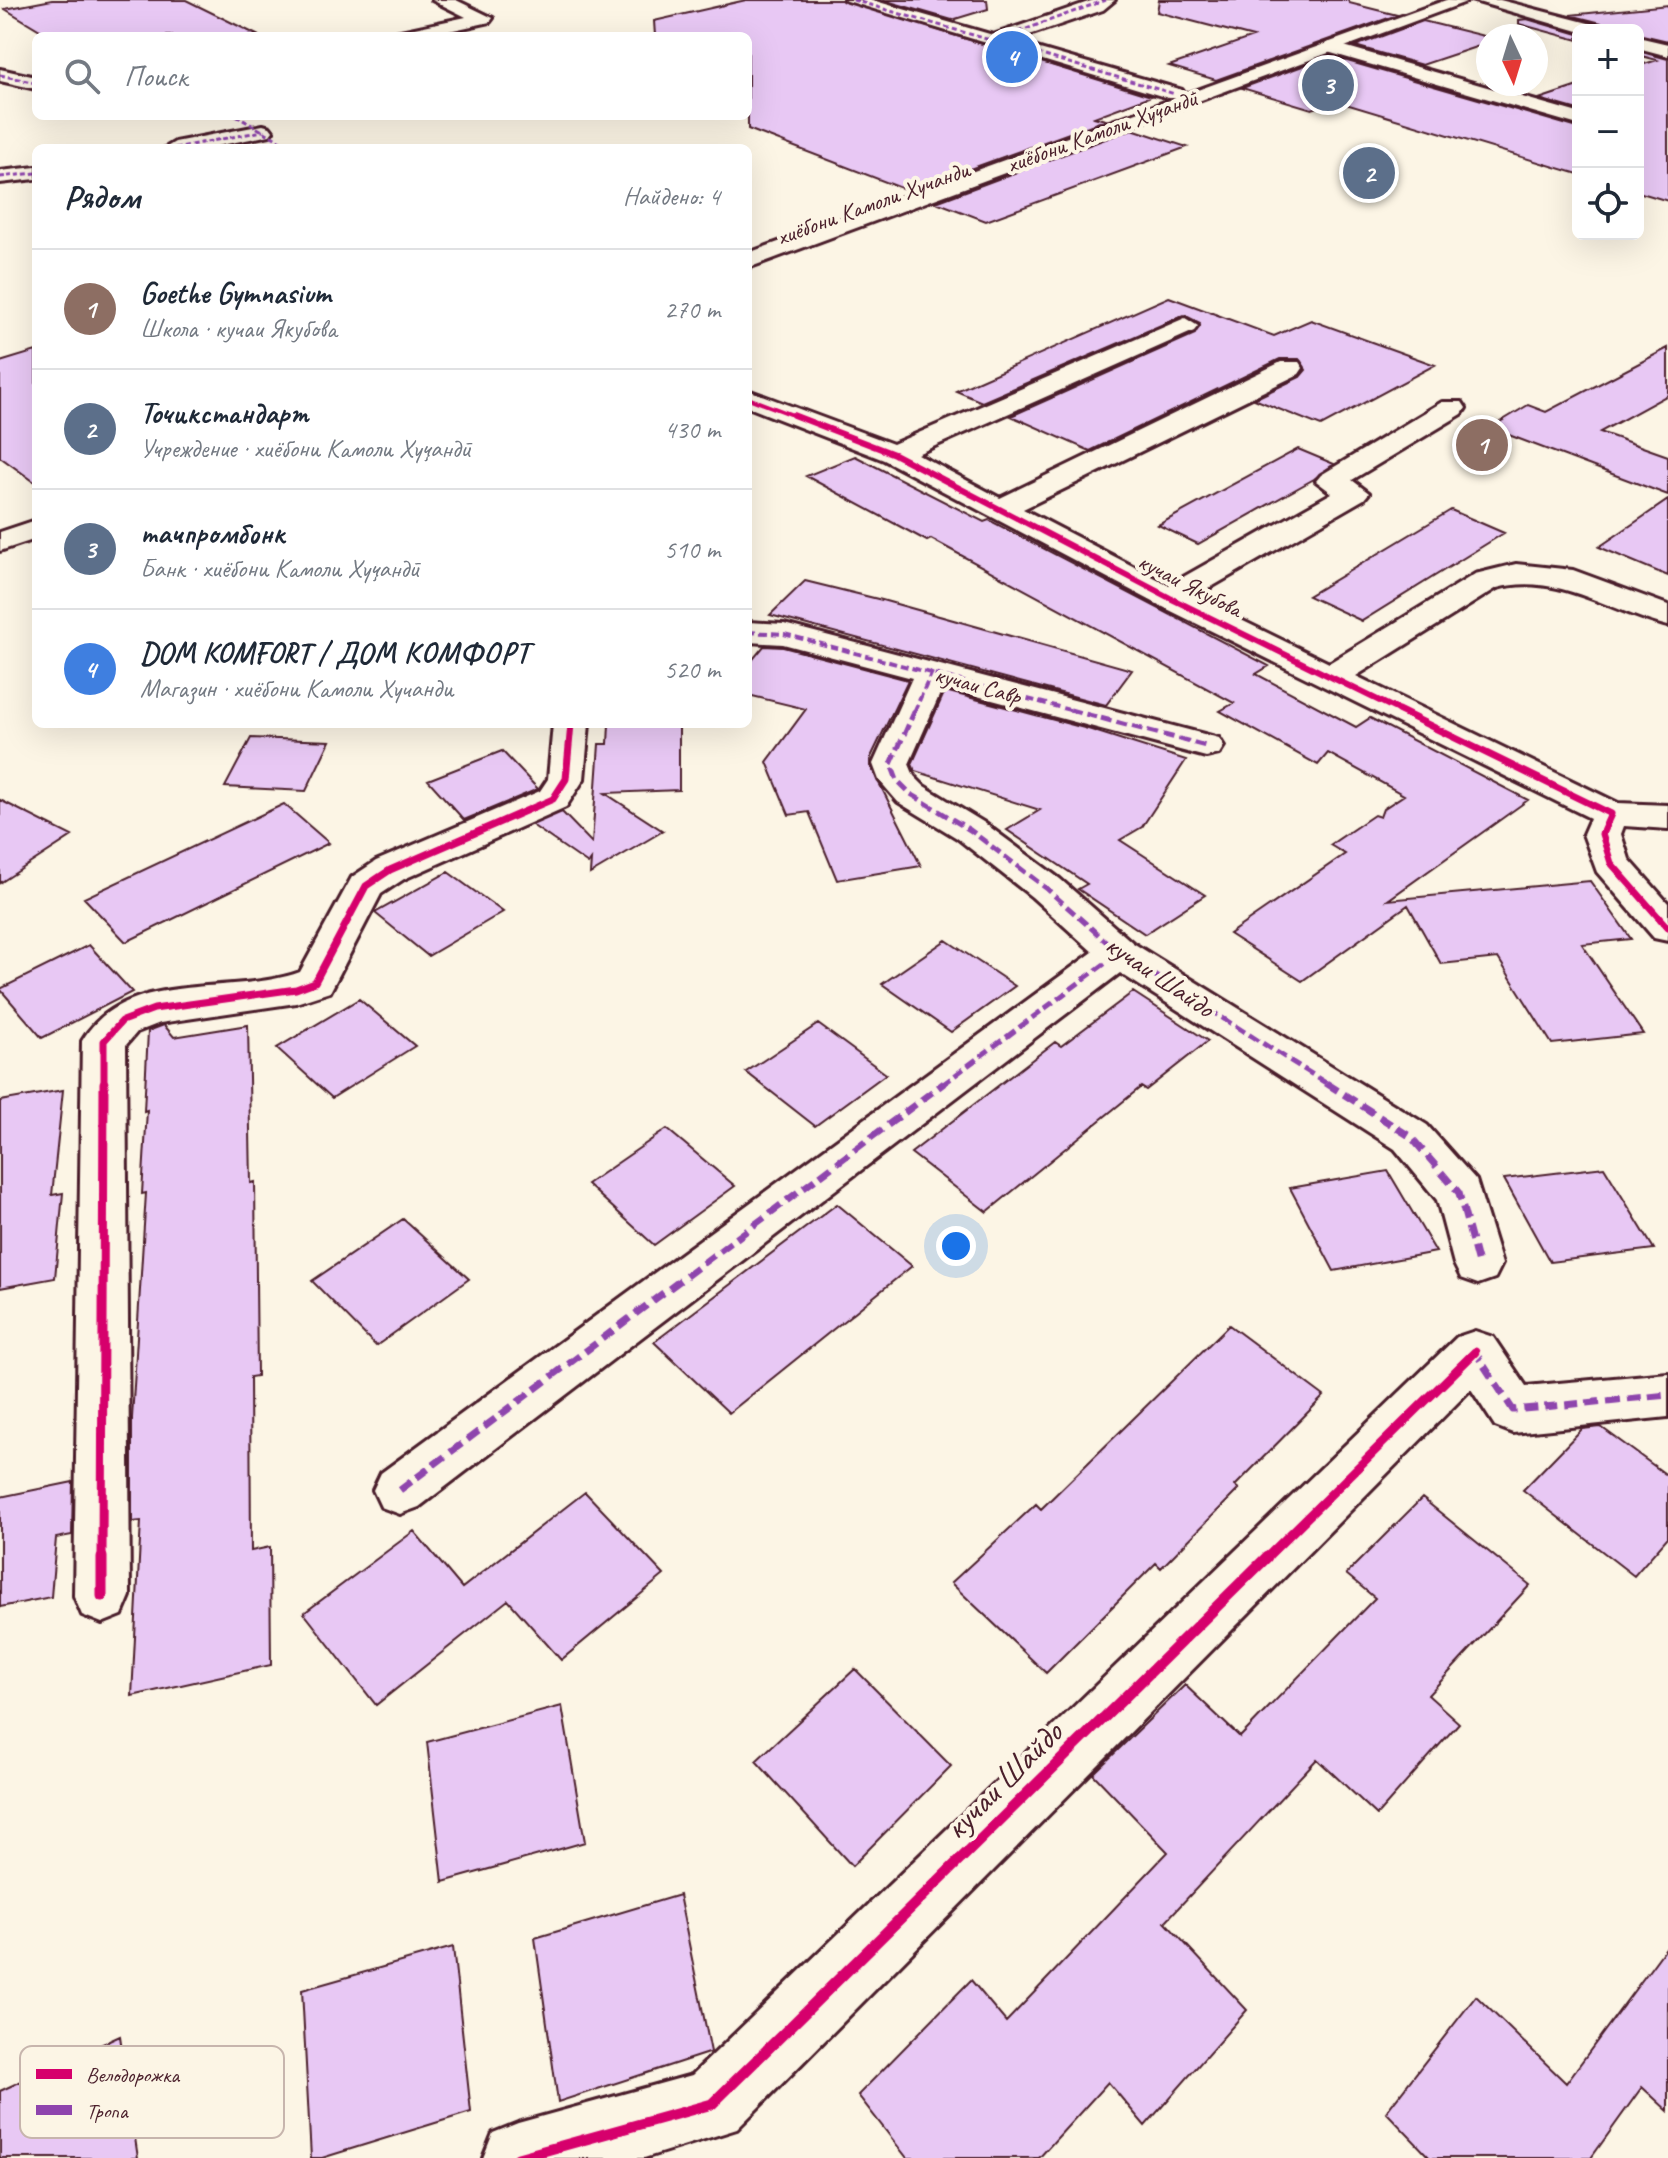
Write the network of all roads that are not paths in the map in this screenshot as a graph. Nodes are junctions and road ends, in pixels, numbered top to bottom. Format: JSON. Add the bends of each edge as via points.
{"nodes":[{"id":1,"x":441,"y":0,"type":"edge"},
{"id":2,"x":853,"y":0,"type":"edge"},
{"id":3,"x":1106,"y":0,"type":"edge"},
{"id":4,"x":1407,"y":0,"type":"edge"},
{"id":5,"x":1434,"y":0,"type":"edge"},
{"id":6,"x":1480,"y":0,"type":"edge"},
{"id":7,"x":1463,"y":1,"type":"edge"},
{"id":8,"x":1572,"y":24,"type":"edge"},
{"id":9,"x":420,"y":32,"type":"edge"},
{"id":10,"x":996,"y":40,"type":"junction"},
{"id":11,"x":1644,"y":44,"type":"edge"},
{"id":12,"x":1322,"y":45,"type":"junction"},
{"id":13,"x":1668,"y":50,"type":"edge"},
{"id":14,"x":0,"y":75,"type":"edge"},
{"id":15,"x":32,"y":82,"type":"edge"},
{"id":16,"x":1175,"y":94,"type":"junction"},
{"id":17,"x":1572,"y":117,"type":"edge"},
{"id":18,"x":243,"y":120,"type":"edge"},
{"id":19,"x":263,"y":131,"type":"junction"},
{"id":20,"x":196,"y":144,"type":"edge"},
{"id":21,"x":286,"y":144,"type":"edge"},
{"id":22,"x":32,"y":173,"type":"edge"},
{"id":23,"x":0,"y":177,"type":"edge"},
{"id":24,"x":752,"y":248,"type":"edge"},
{"id":25,"x":752,"y":259,"type":"edge"},
{"id":26,"x":1185,"y":326,"type":"dead end"},
{"id":27,"x":1290,"y":368,"type":"dead end"},
{"id":28,"x":752,"y":400,"type":"edge"},
{"id":29,"x":1452,"y":408,"type":"dead end"},
{"id":30,"x":894,"y":454,"type":"junction"},
{"id":31,"x":1000,"y":509,"type":"junction"},
{"id":32,"x":32,"y":515,"type":"edge"},
{"id":33,"x":0,"y":527,"type":"edge"},
{"id":34,"x":32,"y":530,"type":"edge"},
{"id":35,"x":0,"y":542,"type":"edge"},
{"id":36,"x":1170,"y":598,"type":"junction"},
{"id":37,"x":1668,"y":616,"type":"edge"},
{"id":38,"x":752,"y":632,"type":"edge"},
{"id":39,"x":932,"y":672,"type":"junction"},
{"id":40,"x":1330,"y":677,"type":"junction"},
{"id":41,"x":571,"y":728,"type":"edge"},
{"id":42,"x":1206,"y":746,"type":"dead end"},
{"id":43,"x":1611,"y":814,"type":"junction"},
{"id":44,"x":1668,"y":817,"type":"edge"},
{"id":45,"x":1668,"y":928,"type":"edge"},
{"id":46,"x":1119,"y":953,"type":"junction"},
{"id":47,"x":1478,"y":1264,"type":"dead end"},
{"id":48,"x":1668,"y":1395,"type":"edge"},
{"id":49,"x":400,"y":1490,"type":"dead end"},
{"id":50,"x":102,"y":1596,"type":"dead end"},
{"id":51,"x":518,"y":2158,"type":"edge"}],
"edges":[{"from":1,"to":9,"type":"street","via":[[484,18]]},
{"from":2,"to":10,"type":"street"},
{"from":3,"to":10,"type":"street"},
{"from":4,"to":12,"type":"street"},
{"from":5,"to":7,"type":"street"},
{"from":6,"to":8,"type":"street"},
{"from":7,"to":12,"type":"street","name":"хиёбони Камоли Хуҷандӣ"},
{"from":10,"to":16,"type":"street"},
{"from":11,"to":13,"type":"street"},
{"from":12,"to":16,"type":"street","name":"хиёбони Камоли Хучанди"},
{"from":12,"to":17,"type":"street"},
{"from":12,"to":25,"type":"street","name":"хиёбони Камоли Хуҷандӣ"},
{"from":14,"to":15,"type":"street"},
{"from":16,"to":24,"type":"street","name":"хиёбони Камоли Хучанди"},
{"from":18,"to":19,"type":"street"},
{"from":19,"to":20,"type":"street"},
{"from":19,"to":21,"type":"street"},
{"from":22,"to":23,"type":"street"},
{"from":26,"to":30,"type":"street"},
{"from":27,"to":31,"type":"street"},
{"from":28,"to":30,"type":"street","name":"кучаи Якубова"},
{"from":29,"to":36,"type":"street","via":[[1331,481],[1354,493]]},
{"from":30,"to":31,"type":"street","name":"кучаи Якубова"},
{"from":31,"to":36,"type":"street","name":"кучаи Якубова"},
{"from":32,"to":33,"type":"street"},
{"from":34,"to":35,"type":"street"},
{"from":36,"to":40,"type":"street","name":"кучаи Якубова"},
{"from":37,"to":40,"type":"street","via":[[1562,577],[1516,573],[1486,581]]},
{"from":38,"to":39,"type":"street","name":"кучаи Савр","via":[[784,634]]},
{"from":39,"to":42,"type":"street","name":"кучаи Савр"},
{"from":39,"to":46,"type":"street","name":"кучаи Шайдо","via":[[891,764],[897,780],[1046,888]]},
{"from":40,"to":43,"type":"street","name":"кучаи Якубова"},
{"from":41,"to":50,"type":"street","via":[[566,779],[553,799],[390,870],[366,886],[315,982],[154,1009],[122,1021],[104,1041]]},
{"from":43,"to":44,"type":"street","name":"кучаи Якубова"},
{"from":43,"to":45,"type":"street","via":[[1602,834],[1611,863]]},
{"from":46,"to":47,"type":"street","name":"кучаи Шайдо","via":[[1411,1137],[1459,1193]]},
{"from":46,"to":49,"type":"street"},
{"from":48,"to":51,"type":"street","name":"кучаи Шайдо","via":[[1513,1410],[1475,1352],[712,2104]]}]}
